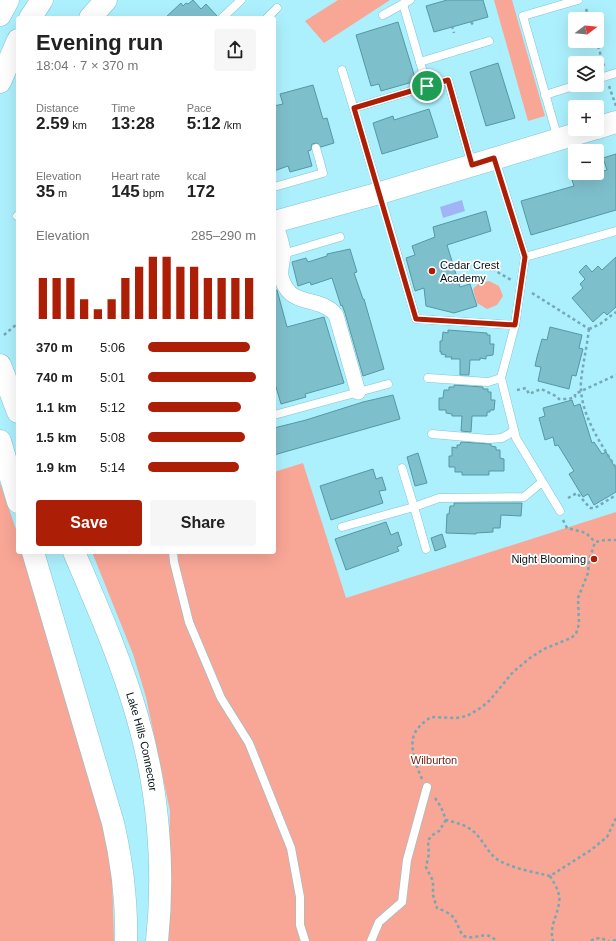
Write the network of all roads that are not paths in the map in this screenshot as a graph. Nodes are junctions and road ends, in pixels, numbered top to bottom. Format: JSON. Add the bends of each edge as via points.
{"nodes":[{"id":1,"x":8,"y":0,"type":"edge"},
{"id":2,"x":42,"y":0,"type":"edge"},
{"id":3,"x":106,"y":0,"type":"edge"},
{"id":4,"x":241,"y":0,"type":"edge"},
{"id":5,"x":578,"y":0,"type":"edge"},
{"id":6,"x":406,"y":2,"type":"edge"},
{"id":7,"x":277,"y":8,"type":"dead end"},
{"id":8,"x":0,"y":15,"type":"edge"},
{"id":9,"x":383,"y":15,"type":"dead end"},
{"id":10,"x":31,"y":16,"type":"edge"},
{"id":11,"x":92,"y":16,"type":"edge"},
{"id":12,"x":224,"y":16,"type":"edge"},
{"id":13,"x":269,"y":16,"type":"edge"},
{"id":14,"x":489,"y":41,"type":"dead end"},
{"id":15,"x":16,"y":45,"type":"edge"},
{"id":16,"x":420,"y":62,"type":"junction"},
{"id":17,"x":342,"y":70,"type":"dead end"},
{"id":18,"x":616,"y":73,"type":"edge"},
{"id":19,"x":604,"y":77,"type":"edge"},
{"id":20,"x":0,"y":82,"type":"edge"},
{"id":21,"x":427,"y":86,"type":"junction"},
{"id":22,"x":568,"y":88,"type":"edge"},
{"id":23,"x":545,"y":95,"type":"junction"},
{"id":24,"x":354,"y":108,"type":"junction"},
{"id":25,"x":616,"y":122,"type":"edge"},
{"id":26,"x":604,"y":126,"type":"edge"},
{"id":27,"x":571,"y":136,"type":"edge"},
{"id":28,"x":558,"y":140,"type":"junction"},
{"id":29,"x":316,"y":148,"type":"dead end"},
{"id":30,"x":494,"y":158,"type":"junction"},
{"id":31,"x":472,"y":165,"type":"junction"},
{"id":32,"x":276,"y":186,"type":"edge"},
{"id":33,"x":380,"y":193,"type":"junction"},
{"id":34,"x":276,"y":220,"type":"edge"},
{"id":35,"x":276,"y":228,"type":"edge"},
{"id":36,"x":616,"y":231,"type":"edge"},
{"id":37,"x":340,"y":237,"type":"dead end"},
{"id":38,"x":283,"y":254,"type":"junction"},
{"id":39,"x":525,"y":257,"type":"junction"},
{"id":40,"x":515,"y":325,"type":"junction"},
{"id":41,"x":0,"y":365,"type":"edge"},
{"id":42,"x":428,"y":378,"type":"dead end"},
{"id":43,"x":501,"y":378,"type":"junction"},
{"id":44,"x":388,"y":384,"type":"dead end"},
{"id":45,"x":358,"y":392,"type":"junction"},
{"id":46,"x":16,"y":407,"type":"edge"},
{"id":47,"x":276,"y":414,"type":"edge"},
{"id":48,"x":514,"y":432,"type":"junction"},
{"id":49,"x":432,"y":434,"type":"dead end"},
{"id":50,"x":0,"y":441,"type":"edge"},
{"id":51,"x":402,"y":468,"type":"dead end"},
{"id":52,"x":542,"y":482,"type":"junction"},
{"id":53,"x":16,"y":495,"type":"edge"},
{"id":54,"x":414,"y":507,"type":"junction"},
{"id":55,"x":560,"y":511,"type":"road end"},
{"id":56,"x":342,"y":527,"type":"dead end"},
{"id":57,"x":426,"y":549,"type":"dead end"},
{"id":58,"x":34,"y":554,"type":"edge"},
{"id":59,"x":75,"y":554,"type":"edge"},
{"id":60,"x":173,"y":554,"type":"edge"},
{"id":61,"x":427,"y":787,"type":"road end"},
{"id":62,"x":126,"y":941,"type":"edge"},
{"id":63,"x":157,"y":941,"type":"edge"},
{"id":64,"x":305,"y":941,"type":"edge"},
{"id":65,"x":371,"y":941,"type":"edge"}],
"edges":[{"from":1,"to":8,"type":"main road"},
{"from":2,"to":10,"type":"main road"},
{"from":3,"to":11,"type":"main road"},
{"from":4,"to":12,"type":"lane"},
{"from":5,"to":23,"type":"lane","via":[[523,16]]},
{"from":6,"to":9,"type":"lane"},
{"from":6,"to":16,"type":"lane"},
{"from":7,"to":13,"type":"lane"},
{"from":14,"to":16,"type":"lane"},
{"from":15,"to":20,"type":"main road"},
{"from":16,"to":21,"type":"lane"},
{"from":17,"to":24,"type":"lane"},
{"from":18,"to":19,"type":"lane"},
{"from":21,"to":24,"type":"lane"},
{"from":21,"to":31,"type":"lane","via":[[448,80]]},
{"from":22,"to":23,"type":"lane"},
{"from":23,"to":28,"type":"lane"},
{"from":24,"to":33,"type":"lane"},
{"from":25,"to":26,"type":"main road"},
{"from":27,"to":28,"type":"main road"},
{"from":28,"to":30,"type":"main road"},
{"from":29,"to":32,"type":"lane","via":[[323,173]]},
{"from":30,"to":31,"type":"main road"},
{"from":30,"to":39,"type":"lane"},
{"from":31,"to":33,"type":"main road"},
{"from":33,"to":34,"type":"main road"},
{"from":33,"to":40,"type":"lane","via":[[416,319]]},
{"from":35,"to":38,"type":"street"},
{"from":36,"to":39,"type":"lane"},
{"from":37,"to":38,"type":"lane"},
{"from":38,"to":45,"type":"street","via":[[280,269],[286,289],[293,296],[331,309],[336,316]]},
{"from":39,"to":40,"type":"lane"},
{"from":40,"to":43,"type":"lane"},
{"from":41,"to":46,"type":"main road"},
{"from":42,"to":43,"type":"lane","via":[[488,382]]},
{"from":43,"to":48,"type":"lane"},
{"from":44,"to":45,"type":"lane"},
{"from":45,"to":47,"type":"lane"},
{"from":48,"to":49,"type":"lane","via":[[502,438],[489,439]]},
{"from":48,"to":52,"type":"lane"},
{"from":50,"to":53,"type":"main road"},
{"from":51,"to":54,"type":"lane"},
{"from":52,"to":54,"type":"lane","via":[[524,497],[439,498]]},
{"from":52,"to":55,"type":"lane"},
{"from":54,"to":56,"type":"lane"},
{"from":54,"to":57,"type":"lane"},
{"from":58,"to":62,"type":"main road","via":[[113,823],[124,885]]},
{"from":59,"to":63,"type":"main road","name":"Lake Hills Connector","via":[[120,665],[138,717],[149,767],[159,848]]},
{"from":60,"to":64,"type":"lane","via":[[189,622],[221,698],[249,743],[291,848],[300,897],[300,925]]},
{"from":61,"to":65,"type":"lane","via":[[407,860],[402,902],[379,922]]}]}
